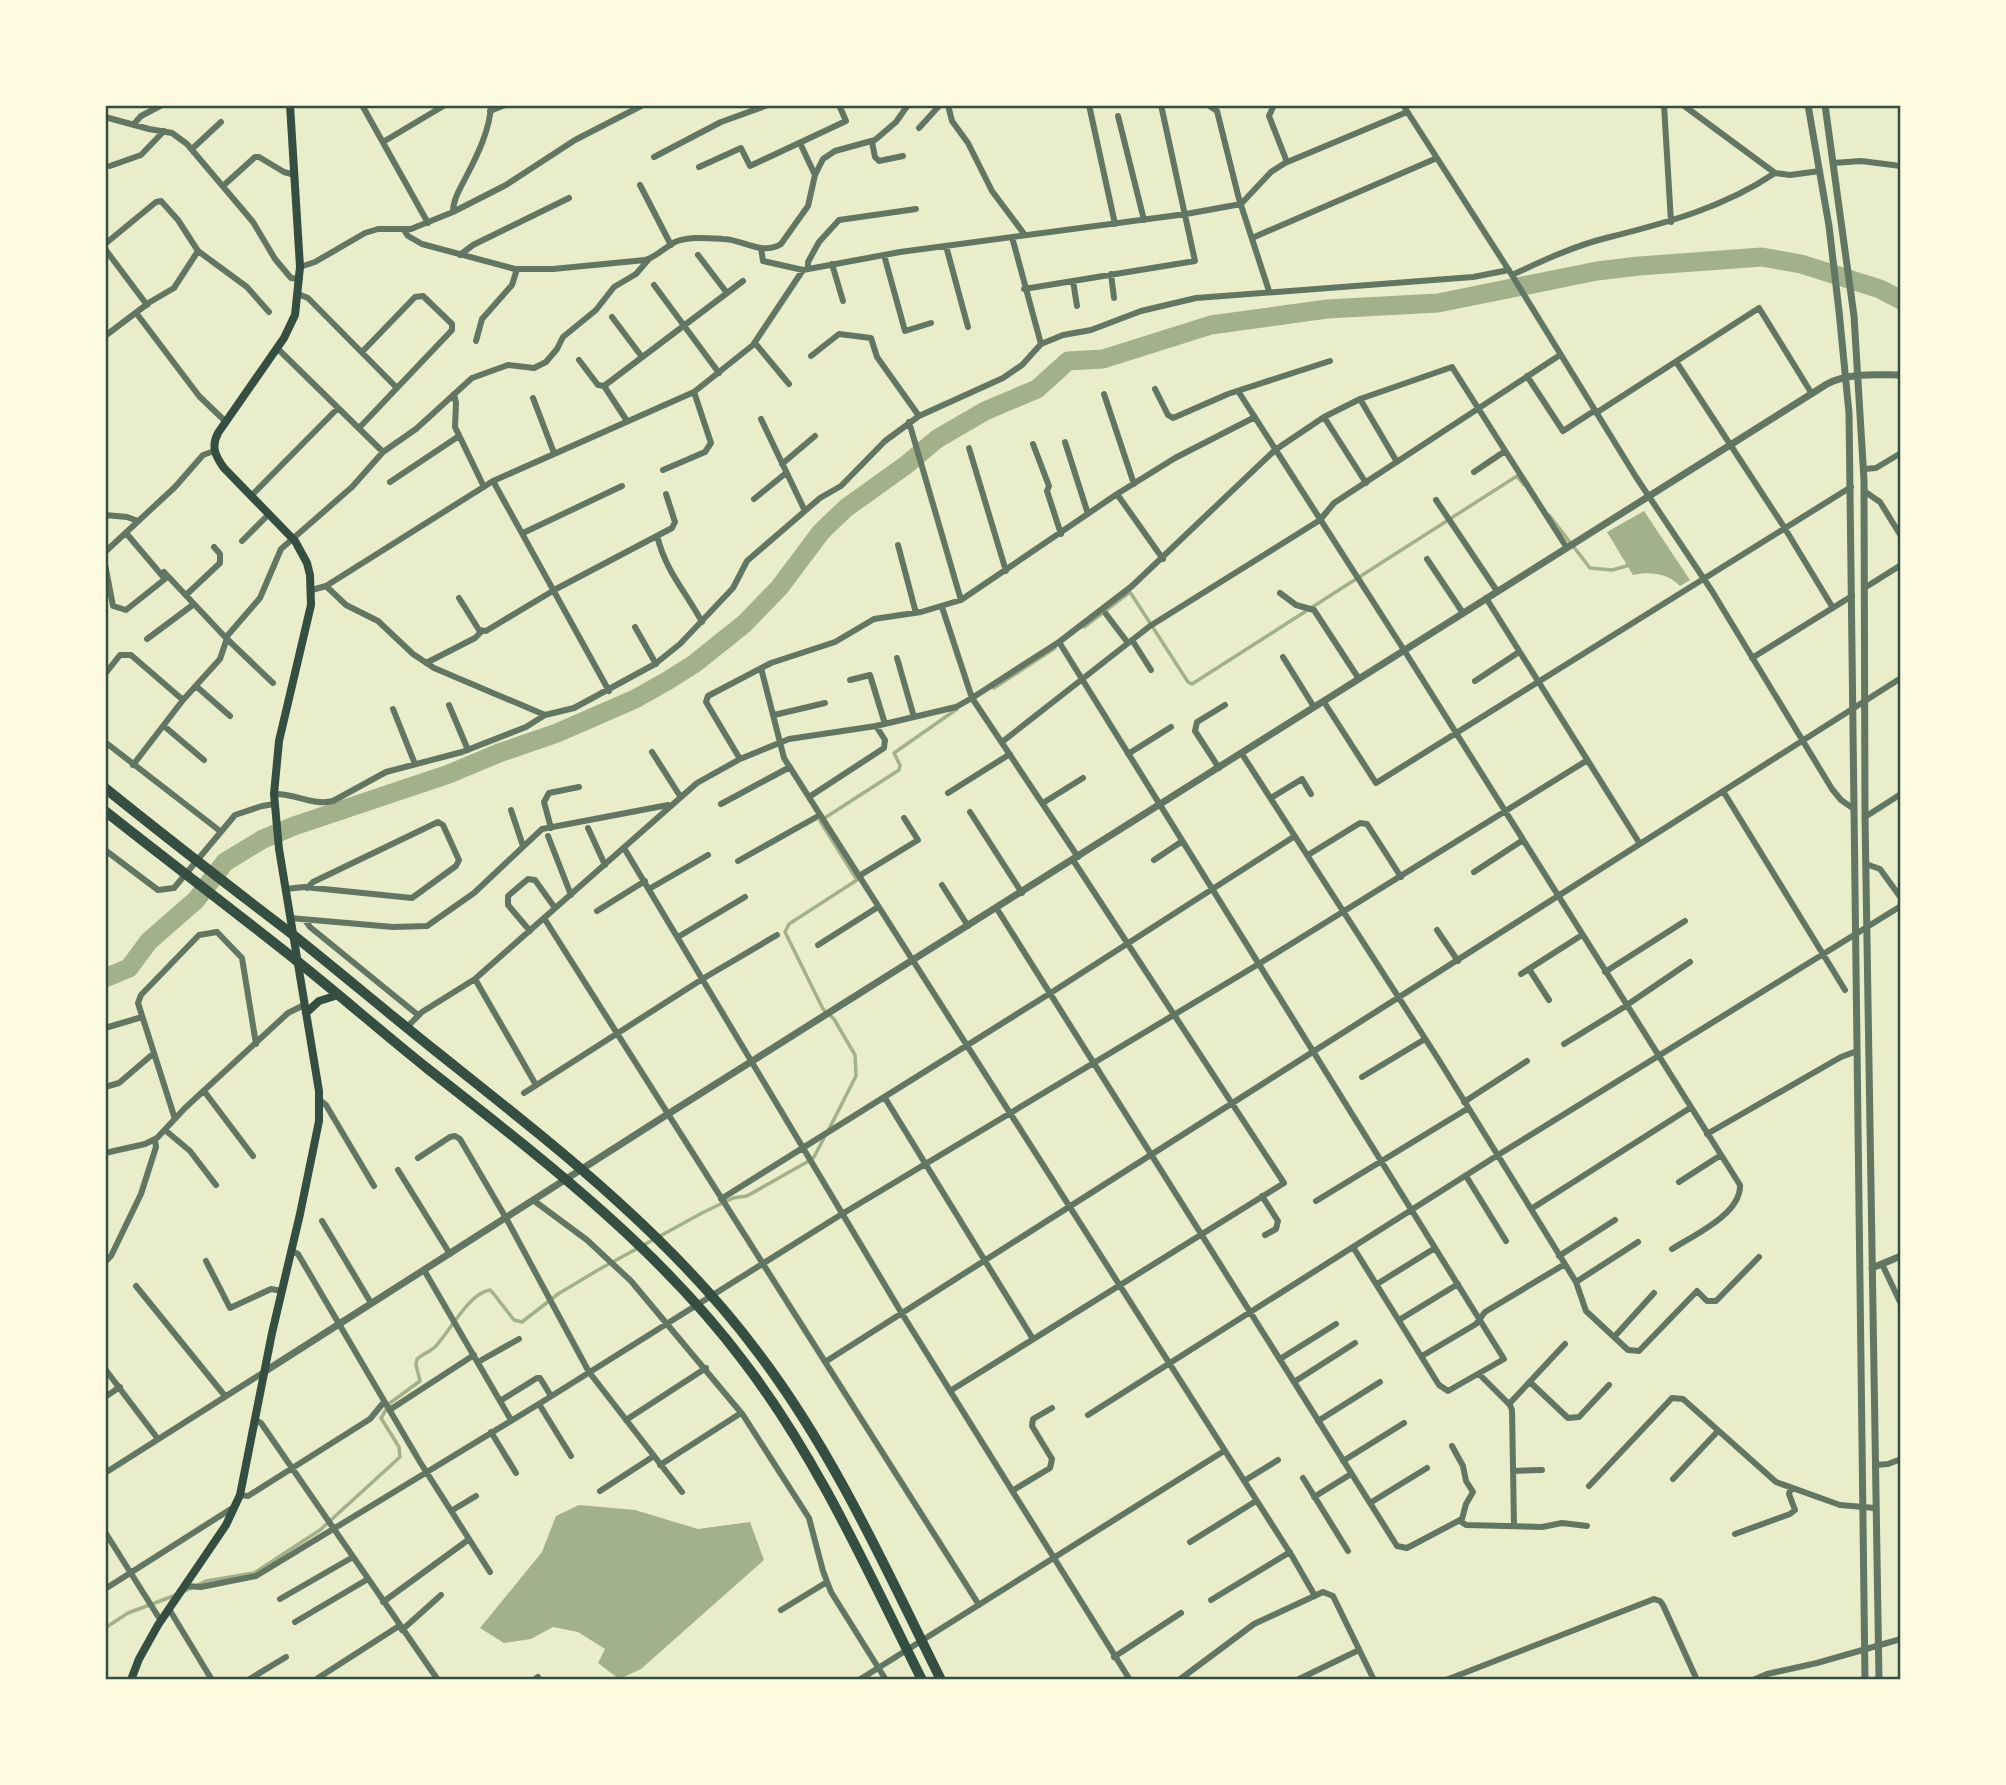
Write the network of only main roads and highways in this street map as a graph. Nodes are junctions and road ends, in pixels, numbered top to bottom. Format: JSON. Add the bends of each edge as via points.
{"nodes":[{"id":1,"x":290,"y":105,"type":"edge"},
{"id":2,"x":105,"y":788,"type":"edge"},
{"id":3,"x":105,"y":811,"type":"edge"},
{"id":4,"x":293,"y":935,"type":"junction"},
{"id":5,"x":297,"y":961,"type":"junction"},
{"id":6,"x":338,"y":995,"type":"junction"},
{"id":7,"x":305,"y":1009,"type":"junction"},
{"id":8,"x":131,"y":1680,"type":"edge"},
{"id":9,"x":922,"y":1680,"type":"edge"},
{"id":10,"x":941,"y":1680,"type":"edge"}],
"edges":[{"from":1,"to":4,"type":"main road","via":[[300,267],[295,314],[215,439],[214,451],[224,468],[293,540],[307,563],[312,590],[279,741],[274,794]]},
{"from":2,"to":4,"type":"highway"},
{"from":3,"to":5,"type":"highway"},
{"from":4,"to":5,"type":"main road"},
{"from":4,"to":10,"type":"highway","via":[[564,1154],[721,1306],[760,1354],[835,1472]]},
{"from":5,"to":6,"type":"highway"},
{"from":5,"to":7,"type":"main road"},
{"from":6,"to":7,"type":"main road"},
{"from":6,"to":9,"type":"highway","via":[[548,1164],[663,1267],[707,1315],[746,1363],[820,1479]]},
{"from":7,"to":8,"type":"main road","via":[[320,1100],[319,1121],[240,1495],[226,1525],[161,1620]]}]}
